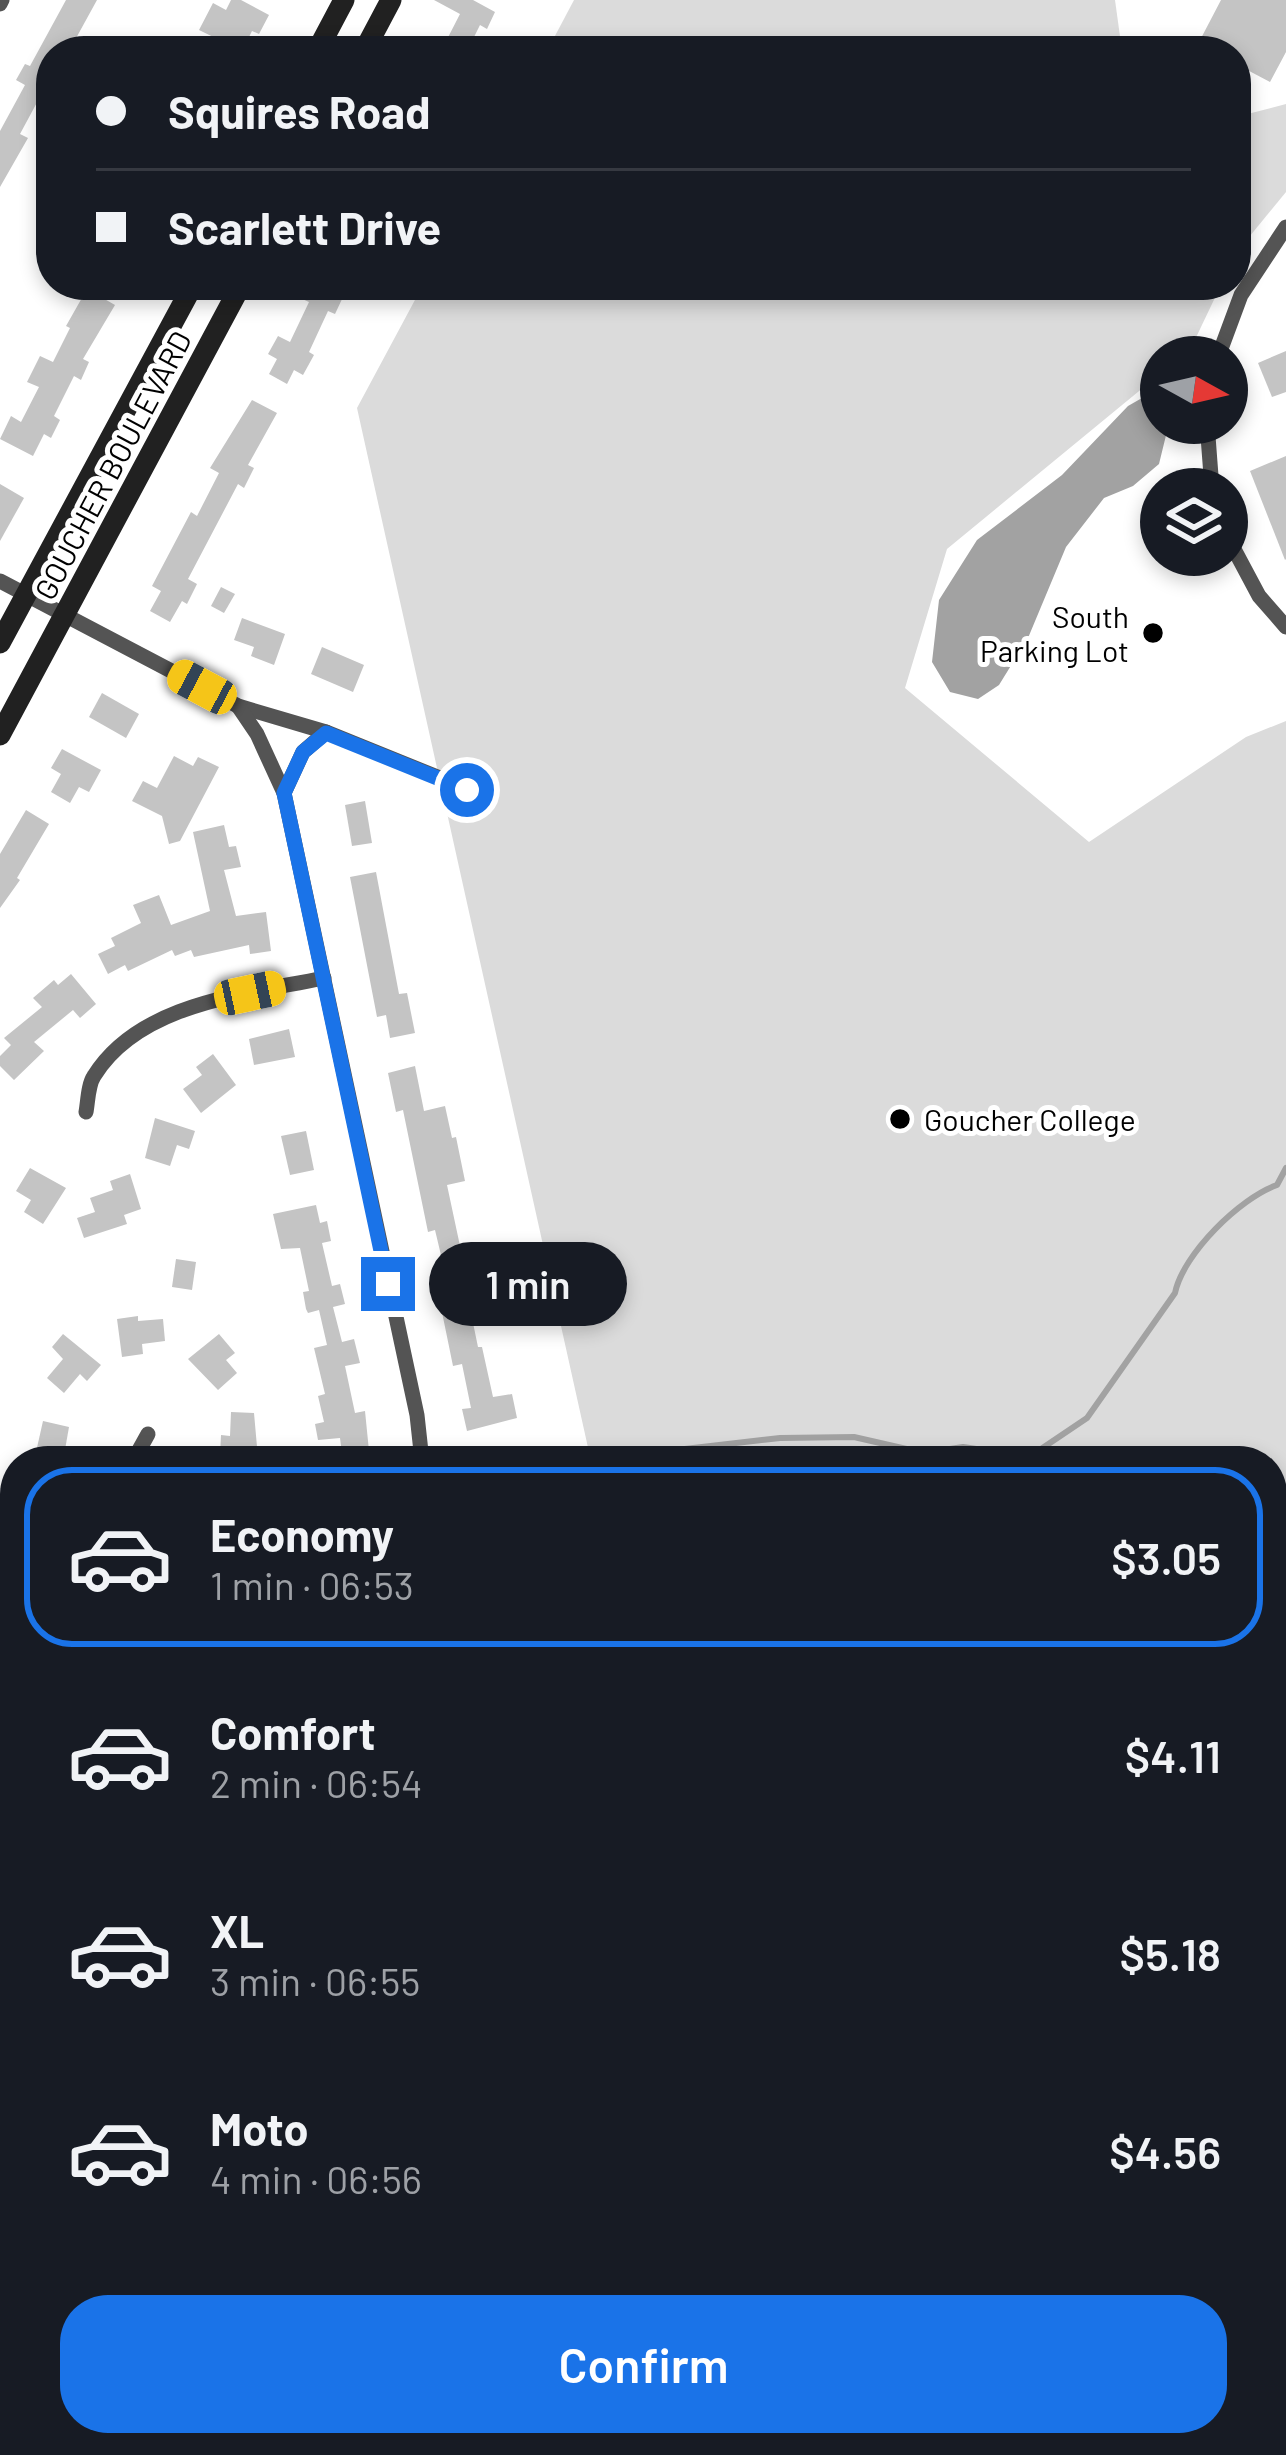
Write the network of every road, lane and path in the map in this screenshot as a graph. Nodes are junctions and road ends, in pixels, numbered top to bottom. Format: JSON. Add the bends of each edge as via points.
{"nodes":[{"id":1,"x":344,"y":0,"type":"edge"},
{"id":2,"x":391,"y":0,"type":"edge"},
{"id":3,"x":325,"y":36,"type":"edge"},
{"id":4,"x":372,"y":36,"type":"edge"},
{"id":5,"x":1286,"y":226,"type":"edge"},
{"id":6,"x":1251,"y":278,"type":"edge"},
{"id":7,"x":185,"y":300,"type":"edge"},
{"id":8,"x":233,"y":300,"type":"edge"},
{"id":9,"x":1238,"y":300,"type":"edge"},
{"id":10,"x":1225,"y":336,"type":"edge"},
{"id":11,"x":1248,"y":575,"type":"edge"},
{"id":12,"x":0,"y":581,"type":"edge"},
{"id":13,"x":27,"y":596,"type":"junction"},
{"id":14,"x":66,"y":616,"type":"junction"},
{"id":15,"x":1286,"y":627,"type":"edge"},
{"id":16,"x":0,"y":643,"type":"edge"},
{"id":17,"x":238,"y":706,"type":"junction"},
{"id":18,"x":326,"y":733,"type":"junction"},
{"id":19,"x":0,"y":735,"type":"edge"},
{"id":20,"x":467,"y":790,"type":"dead end"},
{"id":21,"x":284,"y":793,"type":"junction"},
{"id":22,"x":323,"y":978,"type":"junction"},
{"id":23,"x":86,"y":1112,"type":"dead end"},
{"id":24,"x":148,"y":1433,"type":"dead end"},
{"id":25,"x":141,"y":1446,"type":"edge"},
{"id":26,"x":420,"y":1446,"type":"edge"}],
"edges":[{"from":1,"to":3,"type":"main road"},
{"from":2,"to":4,"type":"main road"},
{"from":5,"to":6,"type":"street"},
{"from":7,"to":13,"type":"main road","name":"GOUCHER BOULEVARD"},
{"from":8,"to":14,"type":"main road","name":"GOUCHER BOULEVARD"},
{"from":9,"to":10,"type":"street"},
{"from":11,"to":15,"type":"street"},
{"from":12,"to":13,"type":"street"},
{"from":13,"to":14,"type":"street"},
{"from":13,"to":16,"type":"main road","name":"GOUCHER BOULEVARD"},
{"from":14,"to":17,"type":"street"},
{"from":14,"to":19,"type":"main road","name":"GOUCHER BOULEVARD"},
{"from":17,"to":18,"type":"street"},
{"from":17,"to":21,"type":"street"},
{"from":18,"to":20,"type":"street"},
{"from":18,"to":21,"type":"street","via":[[303,752]]},
{"from":21,"to":22,"type":"street"},
{"from":22,"to":23,"type":"street","via":[[214,1001],[151,1026],[92,1078]]},
{"from":22,"to":26,"type":"street"},
{"from":24,"to":25,"type":"street"}]}
